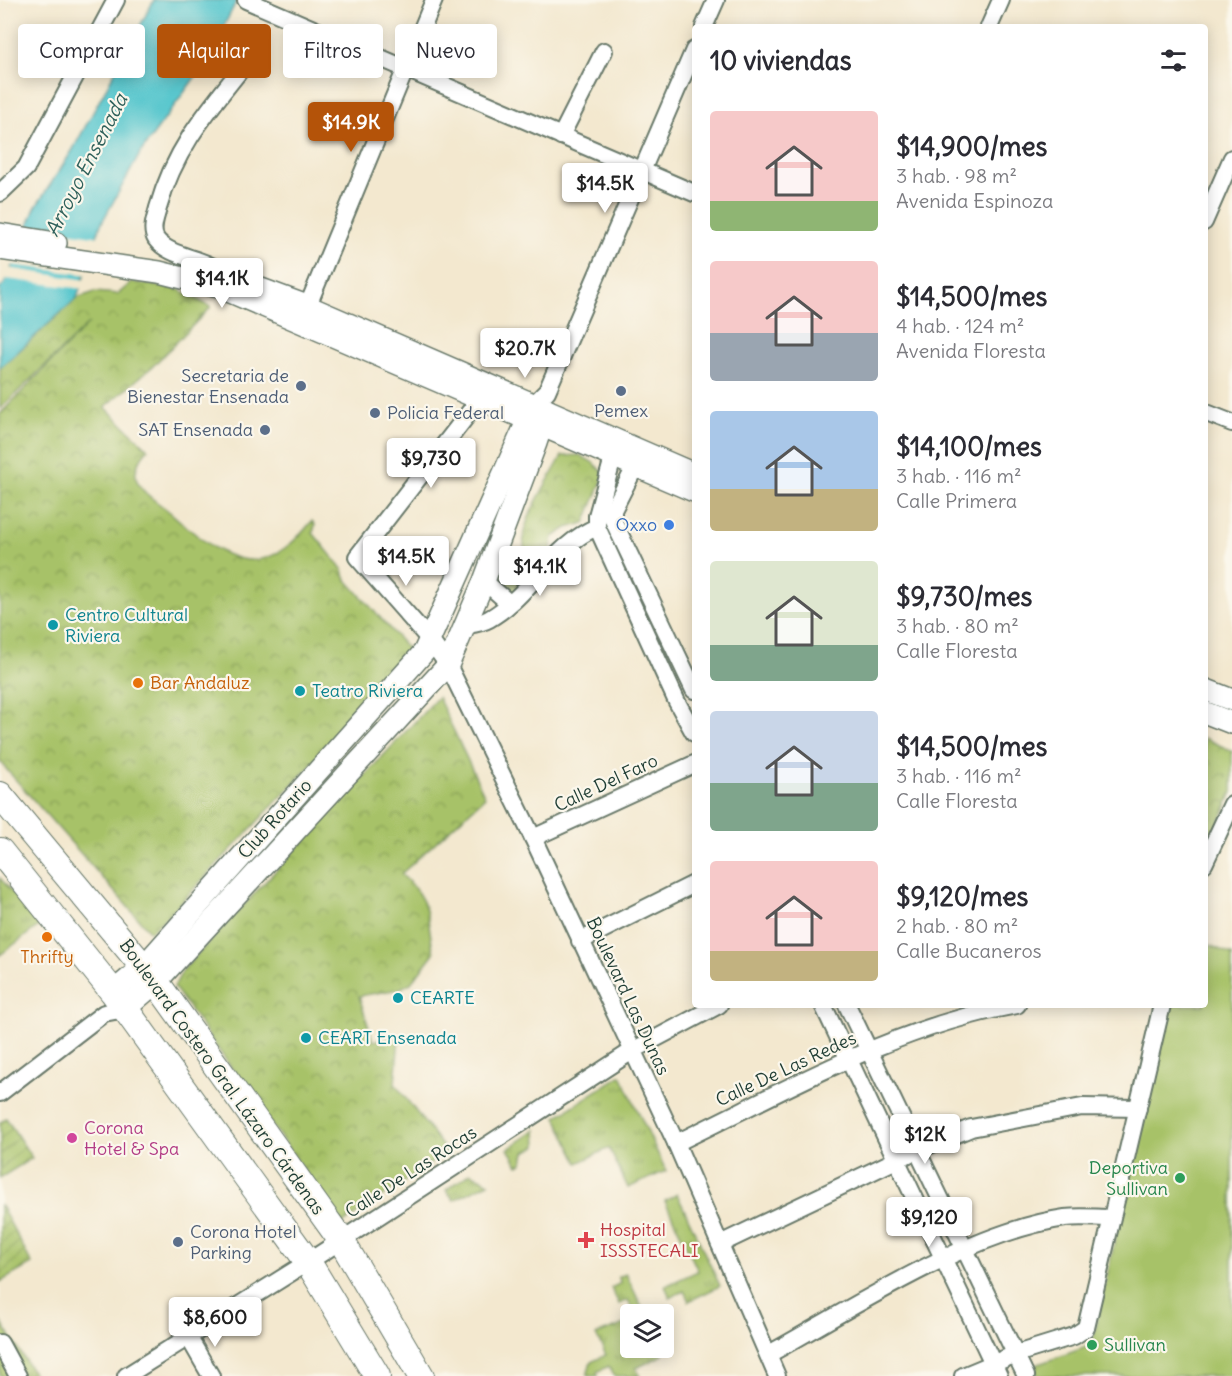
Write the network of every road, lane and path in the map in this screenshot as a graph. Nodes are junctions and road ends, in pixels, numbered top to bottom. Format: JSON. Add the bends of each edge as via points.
{"nodes":[{"id":1,"x":116,"y":0,"type":"edge"},
{"id":2,"x":246,"y":0,"type":"edge"},
{"id":3,"x":434,"y":0,"type":"edge"},
{"id":4,"x":716,"y":0,"type":"edge"},
{"id":5,"x":1001,"y":0,"type":"edge"},
{"id":6,"x":424,"y":24,"type":"edge"},
{"id":7,"x":705,"y":24,"type":"edge"},
{"id":8,"x":990,"y":24,"type":"edge"},
{"id":9,"x":604,"y":51,"type":"dead end"},
{"id":10,"x":692,"y":55,"type":"edge"},
{"id":11,"x":395,"y":65,"type":"edge"},
{"id":12,"x":234,"y":78,"type":"edge"},
{"id":13,"x":400,"y":78,"type":"edge"},
{"id":14,"x":425,"y":78,"type":"edge"},
{"id":15,"x":561,"y":136,"type":"junction"},
{"id":16,"x":1232,"y":158,"type":"edge"},
{"id":17,"x":643,"y":171,"type":"junction"},
{"id":18,"x":692,"y":192,"type":"edge"},
{"id":19,"x":0,"y":193,"type":"edge"},
{"id":20,"x":1208,"y":213,"type":"edge"},
{"id":21,"x":0,"y":234,"type":"edge"},
{"id":22,"x":0,"y":249,"type":"edge"},
{"id":23,"x":141,"y":261,"type":"junction"},
{"id":24,"x":221,"y":282,"type":"junction"},
{"id":25,"x":304,"y":313,"type":"junction"},
{"id":26,"x":479,"y":400,"type":"junction"},
{"id":27,"x":539,"y":411,"type":"junction"},
{"id":28,"x":1208,"y":414,"type":"edge"},
{"id":29,"x":1232,"y":423,"type":"edge"},
{"id":30,"x":613,"y":458,"type":"junction"},
{"id":31,"x":635,"y":467,"type":"junction"},
{"id":32,"x":692,"y":473,"type":"edge"},
{"id":33,"x":692,"y":490,"type":"edge"},
{"id":34,"x":597,"y":526,"type":"junction"},
{"id":35,"x":484,"y":580,"type":"junction"},
{"id":36,"x":509,"y":603,"type":"junction"},
{"id":37,"x":466,"y":625,"type":"junction"},
{"id":38,"x":430,"y":640,"type":"junction"},
{"id":39,"x":448,"y":665,"type":"junction"},
{"id":40,"x":692,"y":688,"type":"edge"},
{"id":41,"x":1208,"y":691,"type":"edge"},
{"id":42,"x":692,"y":693,"type":"edge"},
{"id":43,"x":1232,"y":700,"type":"edge"},
{"id":44,"x":677,"y":702,"type":"junction"},
{"id":45,"x":1208,"y":714,"type":"edge"},
{"id":46,"x":1232,"y":723,"type":"edge"},
{"id":47,"x":692,"y":729,"type":"edge"},
{"id":48,"x":692,"y":765,"type":"edge"},
{"id":49,"x":0,"y":795,"type":"edge"},
{"id":50,"x":1232,"y":804,"type":"edge"},
{"id":51,"x":533,"y":838,"type":"junction"},
{"id":52,"x":0,"y":851,"type":"edge"},
{"id":53,"x":1208,"y":855,"type":"edge"},
{"id":54,"x":692,"y":885,"type":"edge"},
{"id":55,"x":580,"y":940,"type":"junction"},
{"id":56,"x":150,"y":974,"type":"junction"},
{"id":57,"x":114,"y":1005,"type":"junction"},
{"id":58,"x":713,"y":1008,"type":"edge"},
{"id":59,"x":825,"y":1008,"type":"edge"},
{"id":60,"x":849,"y":1008,"type":"edge"},
{"id":61,"x":1000,"y":1008,"type":"edge"},
{"id":62,"x":1161,"y":1008,"type":"edge"},
{"id":63,"x":870,"y":1050,"type":"junction"},
{"id":64,"x":632,"y":1051,"type":"junction"},
{"id":65,"x":849,"y":1060,"type":"junction"},
{"id":66,"x":0,"y":1093,"type":"edge"},
{"id":67,"x":1138,"y":1108,"type":"junction"},
{"id":68,"x":676,"y":1143,"type":"junction"},
{"id":69,"x":915,"y":1150,"type":"junction"},
{"id":70,"x":897,"y":1160,"type":"junction"},
{"id":71,"x":1111,"y":1218,"type":"junction"},
{"id":72,"x":341,"y":1240,"type":"junction"},
{"id":73,"x":720,"y":1244,"type":"junction"},
{"id":74,"x":963,"y":1250,"type":"junction"},
{"id":75,"x":946,"y":1258,"type":"junction"},
{"id":76,"x":308,"y":1262,"type":"junction"},
{"id":77,"x":189,"y":1338,"type":"junction"},
{"id":78,"x":0,"y":1343,"type":"edge"},
{"id":79,"x":769,"y":1354,"type":"junction"},
{"id":80,"x":1016,"y":1354,"type":"junction"},
{"id":81,"x":996,"y":1369,"type":"edge"},
{"id":82,"x":18,"y":1376,"type":"edge"},
{"id":83,"x":126,"y":1376,"type":"edge"},
{"id":84,"x":211,"y":1376,"type":"edge"},
{"id":85,"x":377,"y":1376,"type":"edge"},
{"id":86,"x":421,"y":1376,"type":"edge"},
{"id":87,"x":777,"y":1376,"type":"edge"},
{"id":88,"x":963,"y":1376,"type":"edge"},
{"id":89,"x":1026,"y":1376,"type":"edge"}],
"edges":[{"from":1,"to":19,"type":"street","via":[[26,168]]},
{"from":2,"to":11,"type":"street"},
{"from":3,"to":6,"type":"street"},
{"from":4,"to":7,"type":"street"},
{"from":5,"to":8,"type":"street"},
{"from":9,"to":15,"type":"street"},
{"from":10,"to":17,"type":"street"},
{"from":12,"to":24,"type":"street","via":[[191,132],[167,177],[154,225],[154,234],[163,246],[216,268]]},
{"from":13,"to":25,"type":"street"},
{"from":14,"to":15,"type":"street"},
{"from":15,"to":17,"type":"street"},
{"from":16,"to":20,"type":"street"},
{"from":17,"to":18,"type":"street"},
{"from":17,"to":27,"type":"street"},
{"from":21,"to":23,"type":"main road"},
{"from":22,"to":23,"type":"main road"},
{"from":23,"to":24,"type":"main road"},
{"from":24,"to":25,"type":"main road"},
{"from":25,"to":26,"type":"main road"},
{"from":25,"to":27,"type":"main road"},
{"from":26,"to":27,"type":"main road"},
{"from":26,"to":38,"type":"street","name":"Boulevard Las Dunas","via":[[357,557]]},
{"from":27,"to":30,"type":"main road"},
{"from":27,"to":32,"type":"main road"},
{"from":27,"to":35,"type":"main road","name":"Club Rotario"},
{"from":27,"to":38,"type":"main road","name":"Club Rotario"},
{"from":28,"to":29,"type":"street"},
{"from":30,"to":31,"type":"main road"},
{"from":30,"to":34,"type":"street"},
{"from":31,"to":33,"type":"main road"},
{"from":31,"to":40,"type":"street","via":[[613,520]]},
{"from":34,"to":36,"type":"street","via":[[581,533]]},
{"from":34,"to":44,"type":"street"},
{"from":35,"to":36,"type":"street"},
{"from":35,"to":37,"type":"main road","name":"Club Rotario"},
{"from":36,"to":37,"type":"street","via":[[487,620]]},
{"from":37,"to":39,"type":"main road","name":"Club Rotario"},
{"from":38,"to":39,"type":"street","name":"Boulevard Las Dunas"},
{"from":38,"to":56,"type":"main road","name":"Club Rotario","via":[[424,652]]},
{"from":39,"to":51,"type":"street","name":"Boulevard Las Dunas"},
{"from":39,"to":56,"type":"main road","name":"Club Rotario"},
{"from":41,"to":43,"type":"main road"},
{"from":42,"to":44,"type":"street"},
{"from":44,"to":47,"type":"street"},
{"from":45,"to":46,"type":"main road"},
{"from":48,"to":51,"type":"street","name":"Calle Del Faro"},
{"from":49,"to":56,"type":"highway","name":"Boulevard Costero Gral. Lázaro Cárdenas"},
{"from":50,"to":53,"type":"street"},
{"from":51,"to":55,"type":"street","name":"Boulevard Las Dunas"},
{"from":52,"to":57,"type":"highway"},
{"from":54,"to":55,"type":"street"},
{"from":55,"to":64,"type":"street","name":"Boulevard Las Dunas"},
{"from":56,"to":57,"type":"main road","name":"Club Rotario"},
{"from":56,"to":72,"type":"highway","name":"Boulevard Costero Gral. Lázaro Cárdenas"},
{"from":57,"to":66,"type":"street"},
{"from":57,"to":76,"type":"highway"},
{"from":58,"to":64,"type":"street","name":"Calle De Las Rocas"},
{"from":59,"to":65,"type":"street"},
{"from":60,"to":63,"type":"street"},
{"from":61,"to":63,"type":"street","name":"Calle De Las Redes","via":[[945,1022]]},
{"from":62,"to":67,"type":"street"},
{"from":63,"to":65,"type":"street","name":"Calle De Las Redes"},
{"from":63,"to":69,"type":"street"},
{"from":64,"to":68,"type":"street","name":"Boulevard Las Dunas"},
{"from":64,"to":72,"type":"street","name":"Calle De Las Rocas"},
{"from":65,"to":68,"type":"street","name":"Calle De Las Redes"},
{"from":65,"to":70,"type":"street"},
{"from":67,"to":69,"type":"street","via":[[1082,1107],[1016,1117],[971,1128]]},
{"from":67,"to":71,"type":"street"},
{"from":68,"to":73,"type":"street","name":"Boulevard Las Dunas"},
{"from":69,"to":70,"type":"street"},
{"from":69,"to":74,"type":"street"},
{"from":70,"to":73,"type":"street"},
{"from":70,"to":75,"type":"street"},
{"from":71,"to":74,"type":"street","via":[[1066,1218],[1014,1231]]},
{"from":71,"to":80,"type":"street","via":[[1086,1328],[1074,1336]]},
{"from":72,"to":76,"type":"street","name":"Calle De Las Rocas"},
{"from":72,"to":86,"type":"highway","name":"Boulevard Costero Gral. Lázaro Cárdenas"},
{"from":73,"to":79,"type":"street","name":"Boulevard Las Dunas"},
{"from":74,"to":75,"type":"street"},
{"from":74,"to":80,"type":"street"},
{"from":75,"to":79,"type":"street"},
{"from":75,"to":81,"type":"street"},
{"from":76,"to":77,"type":"street","name":"Calle De Las Rocas"},
{"from":76,"to":85,"type":"highway"},
{"from":77,"to":83,"type":"street","name":"Calle De Las Rocas"},
{"from":77,"to":84,"type":"street"},
{"from":78,"to":82,"type":"street"},
{"from":79,"to":87,"type":"street","name":"Boulevard Las Dunas"},
{"from":80,"to":81,"type":"street"},
{"from":80,"to":89,"type":"street"},
{"from":81,"to":88,"type":"street"}]}
